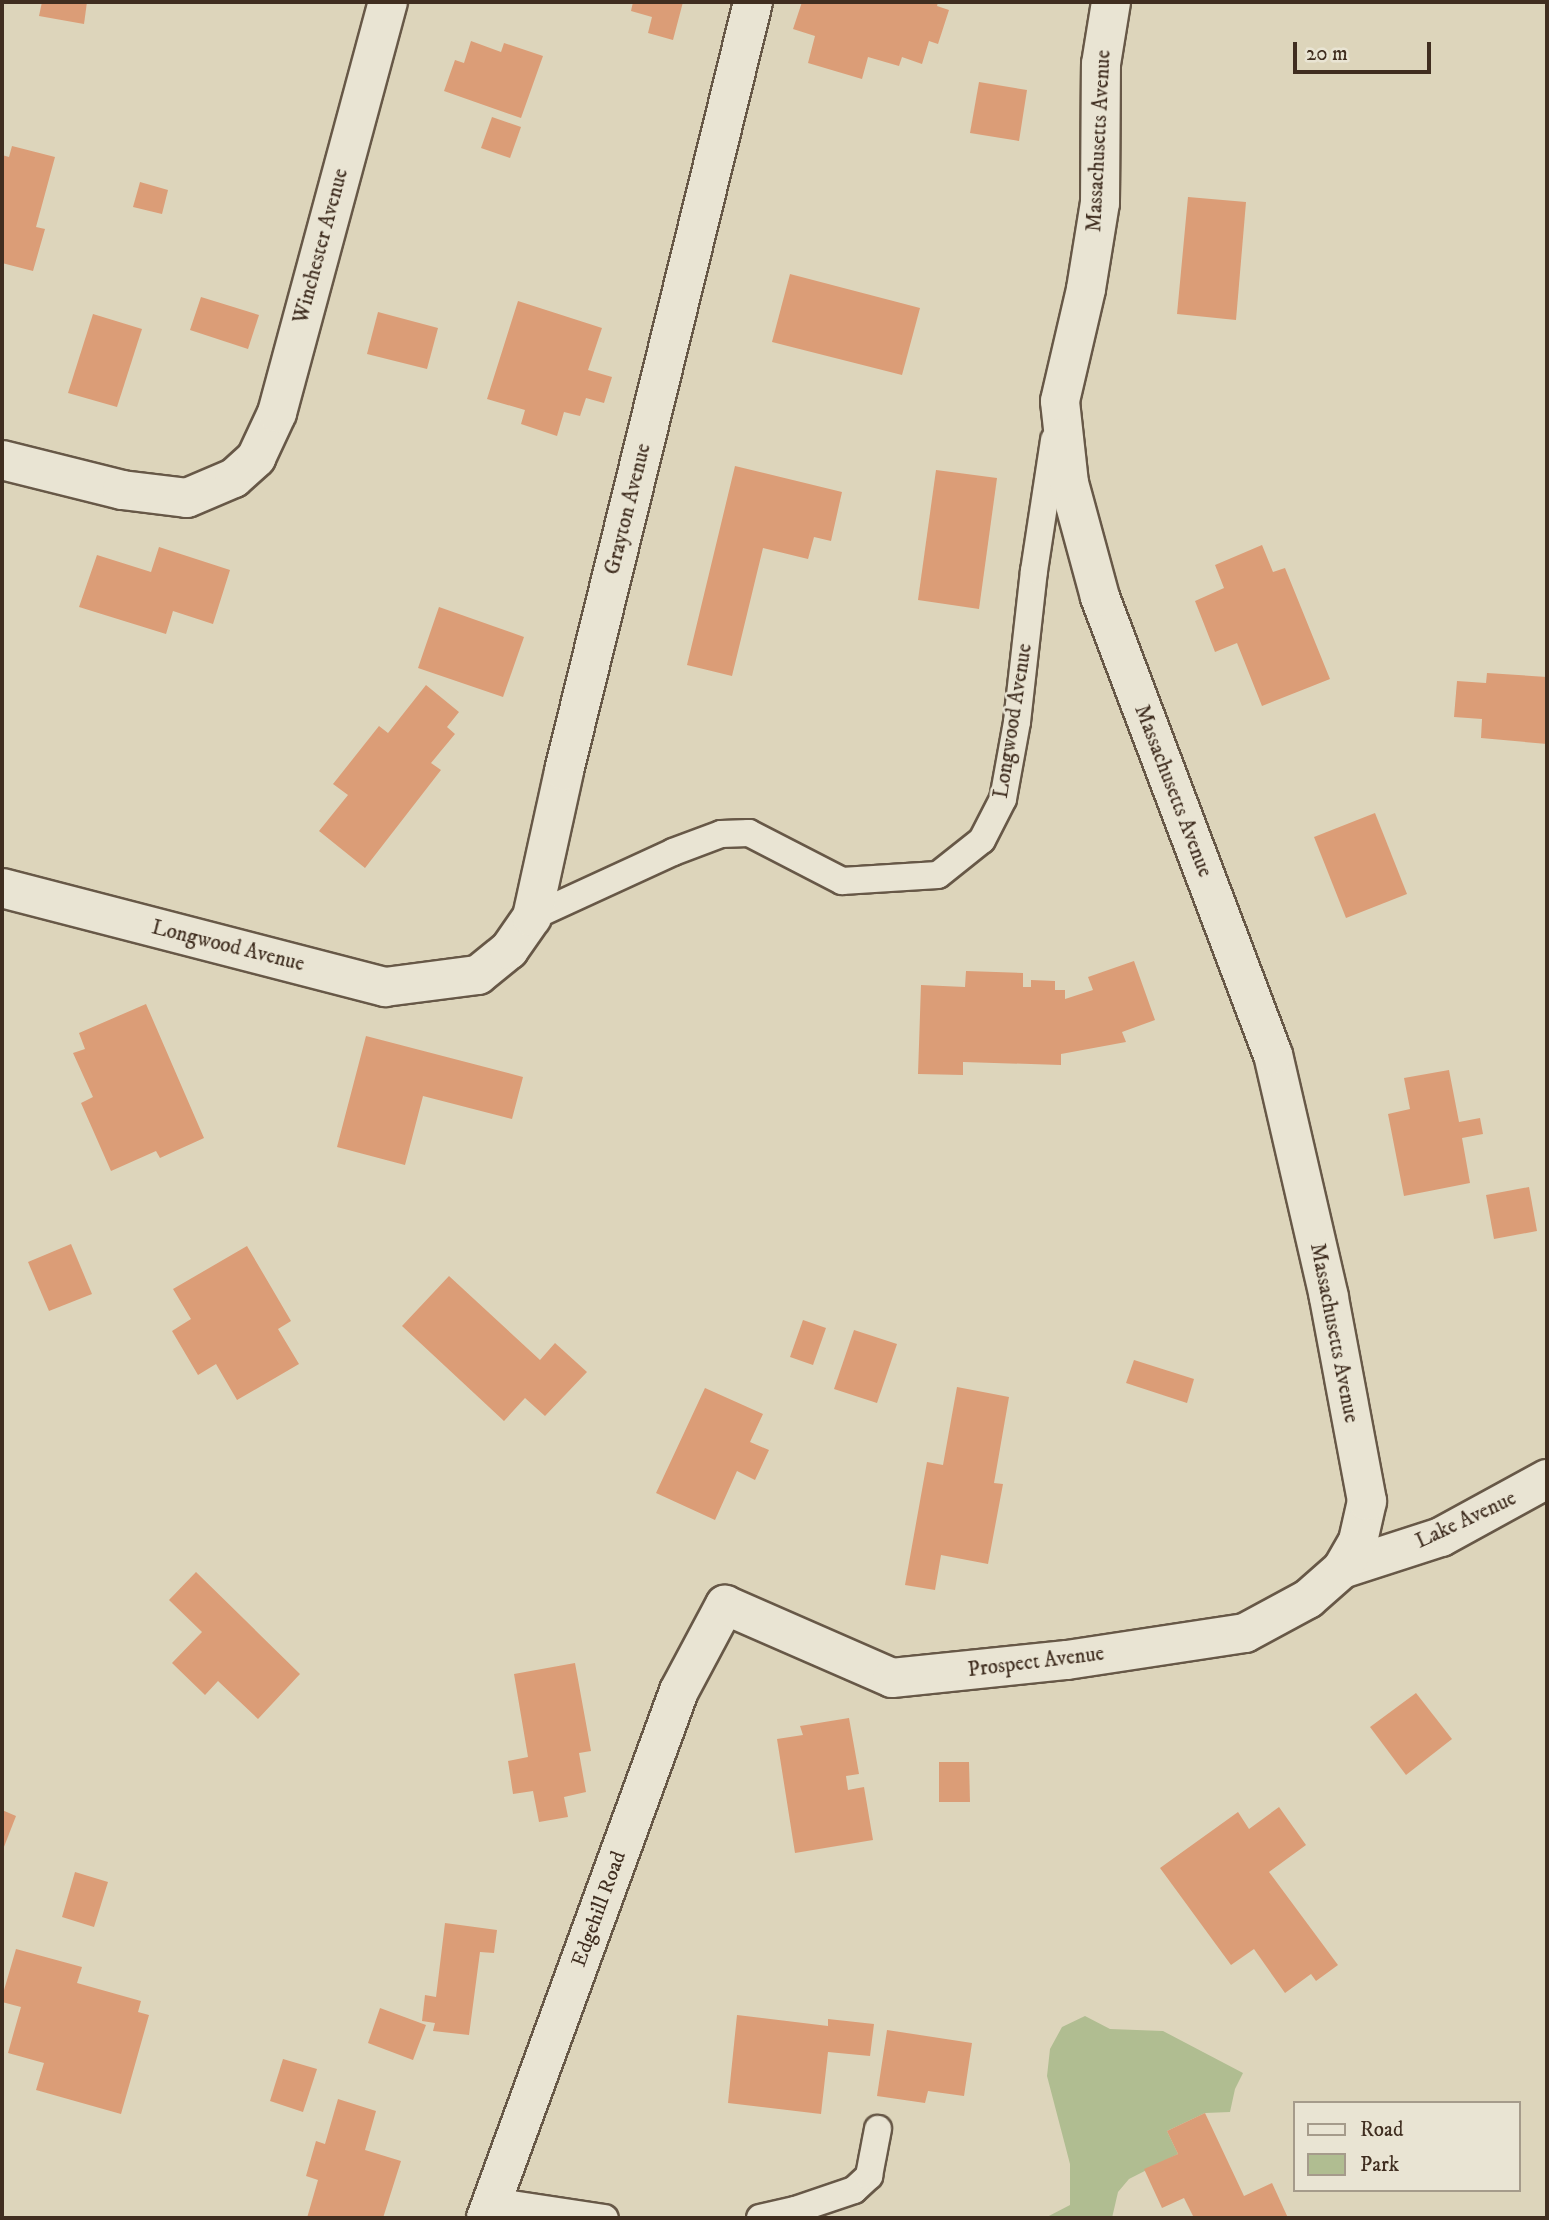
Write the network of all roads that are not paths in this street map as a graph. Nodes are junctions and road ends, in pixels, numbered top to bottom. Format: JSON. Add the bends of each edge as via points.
{"nodes":[{"id":1,"x":388,"y":2,"type":"edge"},
{"id":2,"x":753,"y":2,"type":"edge"},
{"id":3,"x":1111,"y":2,"type":"edge"},
{"id":4,"x":1060,"y":401,"type":"junction"},
{"id":5,"x":2,"y":460,"type":"edge"},
{"id":6,"x":2,"y":888,"type":"edge"},
{"id":7,"x":532,"y":917,"type":"junction"},
{"id":8,"x":456,"y":978,"type":"joint"},
{"id":9,"x":1547,"y":1479,"type":"edge"},
{"id":10,"x":1342,"y":1569,"type":"junction"},
{"id":11,"x":725,"y":1605,"type":"joint"},
{"id":12,"x":878,"y":2129,"type":"dead end"},
{"id":13,"x":489,"y":2210,"type":"edge"},
{"id":14,"x":605,"y":2218,"type":"edge"},
{"id":15,"x":760,"y":2218,"type":"edge"}],
"edges":[{"from":1,"to":5,"type":"street","name":"Winchester Avenue","via":[[277,413],[256,458],[234,478],[187,498],[122,490]]},
{"from":2,"to":7,"type":"street","name":"Grayton Avenue"},
{"from":3,"to":4,"type":"street","name":"Massachusetts Avenue","via":[[1101,64],[1100,203]]},
{"from":4,"to":7,"type":"lane","name":"Longwood Avenue","via":[[1003,799],[982,840],[938,875],[842,881],[749,833],[721,834]]},
{"from":4,"to":10,"type":"street","name":"Massachusetts Avenue","via":[[1069,483],[1093,576],[1273,1055],[1329,1297],[1367,1501],[1358,1541]]},
{"from":6,"to":8,"type":"street","name":"Longwood Avenue","via":[[385,987]]},
{"from":7,"to":8,"type":"street","name":"Grayton Avenue","via":[[509,950],[478,975]]},
{"from":9,"to":10,"type":"street","name":"Lake Avenue","via":[[1441,1537]]},
{"from":10,"to":11,"type":"street","name":"Prospect Avenue","via":[[1308,1599],[1245,1633],[1067,1660],[892,1678]]},
{"from":11,"to":13,"type":"street","name":"Edgehill Road","via":[[679,1691]]},
{"from":12,"to":15,"type":"lane","via":[[869,2176],[854,2190]]},
{"from":13,"to":14,"type":"lane"}]}
